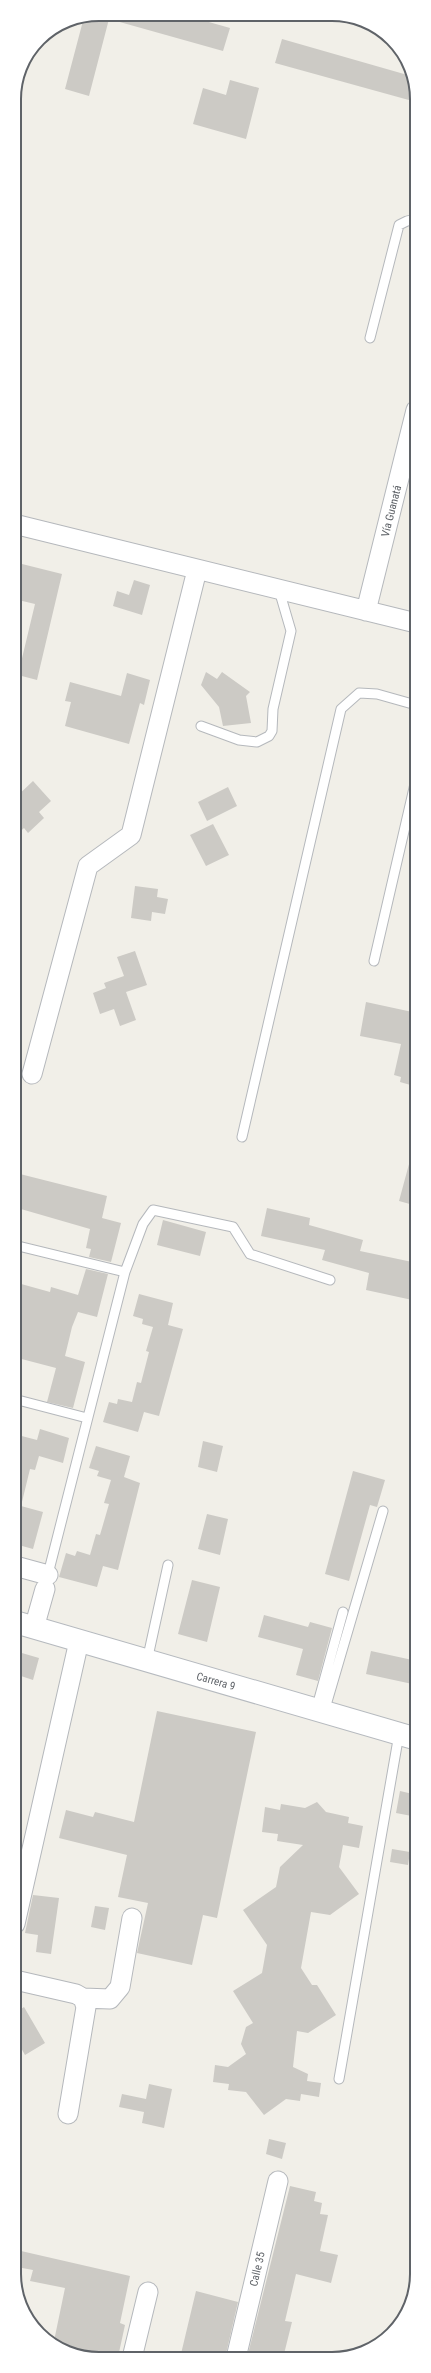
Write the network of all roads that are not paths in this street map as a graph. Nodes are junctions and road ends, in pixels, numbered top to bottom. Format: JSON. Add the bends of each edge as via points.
{"nodes":[{"id":1,"x":410,"y":221,"type":"edge"},
{"id":2,"x":370,"y":338,"type":"dead end"},
{"id":3,"x":410,"y":434,"type":"edge"},
{"id":4,"x":21,"y":526,"type":"edge"},
{"id":5,"x":197,"y":570,"type":"junction"},
{"id":6,"x":279,"y":590,"type":"junction"},
{"id":7,"x":366,"y":611,"type":"junction"},
{"id":8,"x":410,"y":622,"type":"edge"},
{"id":9,"x":410,"y":703,"type":"edge"},
{"id":10,"x":201,"y":726,"type":"dead end"},
{"id":11,"x":410,"y":802,"type":"edge"},
{"id":12,"x":374,"y":961,"type":"dead end"},
{"id":13,"x":32,"y":1074,"type":"dead end"},
{"id":14,"x":242,"y":1137,"type":"dead end"},
{"id":15,"x":21,"y":1247,"type":"edge"},
{"id":16,"x":125,"y":1272,"type":"junction"},
{"id":17,"x":330,"y":1280,"type":"dead end"},
{"id":18,"x":21,"y":1401,"type":"edge"},
{"id":19,"x":87,"y":1418,"type":"junction"},
{"id":20,"x":383,"y":1511,"type":"dead end"},
{"id":21,"x":168,"y":1565,"type":"dead end"},
{"id":22,"x":21,"y":1570,"type":"edge"},
{"id":23,"x":46,"y":1582,"type":"junction"},
{"id":24,"x":343,"y":1612,"type":"dead end"},
{"id":25,"x":24,"y":1625,"type":"edge"},
{"id":26,"x":79,"y":1641,"type":"junction"},
{"id":27,"x":147,"y":1661,"type":"junction"},
{"id":28,"x":320,"y":1711,"type":"junction"},
{"id":29,"x":408,"y":1736,"type":"edge"},
{"id":30,"x":21,"y":1897,"type":"edge"},
{"id":31,"x":132,"y":1918,"type":"dead end"},
{"id":32,"x":21,"y":1981,"type":"edge"},
{"id":33,"x":83,"y":1998,"type":"junction"},
{"id":34,"x":340,"y":2078,"type":"dead end"},
{"id":35,"x":68,"y":2114,"type":"dead end"},
{"id":36,"x":278,"y":2181,"type":"dead end"},
{"id":37,"x":148,"y":2292,"type":"dead end"},
{"id":38,"x":133,"y":2352,"type":"edge"},
{"id":39,"x":237,"y":2352,"type":"edge"}],
"edges":[{"from":1,"to":2,"type":"lane","via":[[399,225]]},
{"from":3,"to":7,"type":"street","name":"Vía Guanatá"},
{"from":4,"to":5,"type":"street"},
{"from":5,"to":6,"type":"street"},
{"from":5,"to":13,"type":"street","via":[[130,836],[88,866]]},
{"from":6,"to":7,"type":"street"},
{"from":6,"to":10,"type":"lane","via":[[291,631],[273,709],[272,731],[269,736],[257,742],[239,740]]},
{"from":7,"to":8,"type":"street"},
{"from":9,"to":14,"type":"lane","via":[[377,694],[359,693],[341,709]]},
{"from":11,"to":12,"type":"lane"},
{"from":15,"to":16,"type":"lane"},
{"from":16,"to":17,"type":"lane","via":[[143,1224],[153,1210],[233,1227],[250,1254]]},
{"from":16,"to":19,"type":"lane"},
{"from":18,"to":19,"type":"lane"},
{"from":19,"to":23,"type":"lane"},
{"from":20,"to":28,"type":"lane"},
{"from":21,"to":27,"type":"lane"},
{"from":22,"to":23,"type":"street"},
{"from":23,"to":25,"type":"street"},
{"from":24,"to":28,"type":"lane"},
{"from":25,"to":26,"type":"main road","name":"Carrera 9"},
{"from":26,"to":27,"type":"main road","name":"Carrera 9"},
{"from":26,"to":30,"type":"street"},
{"from":27,"to":28,"type":"main road","name":"Carrera 9"},
{"from":28,"to":29,"type":"main road","name":"Carrera 9"},
{"from":29,"to":34,"type":"lane"},
{"from":31,"to":33,"type":"street","via":[[120,1988],[110,1999]]},
{"from":32,"to":33,"type":"street","via":[[76,1994]]},
{"from":33,"to":35,"type":"street","via":[[86,2007]]},
{"from":36,"to":39,"type":"street","name":"Calle 35"},
{"from":37,"to":38,"type":"street"}]}
